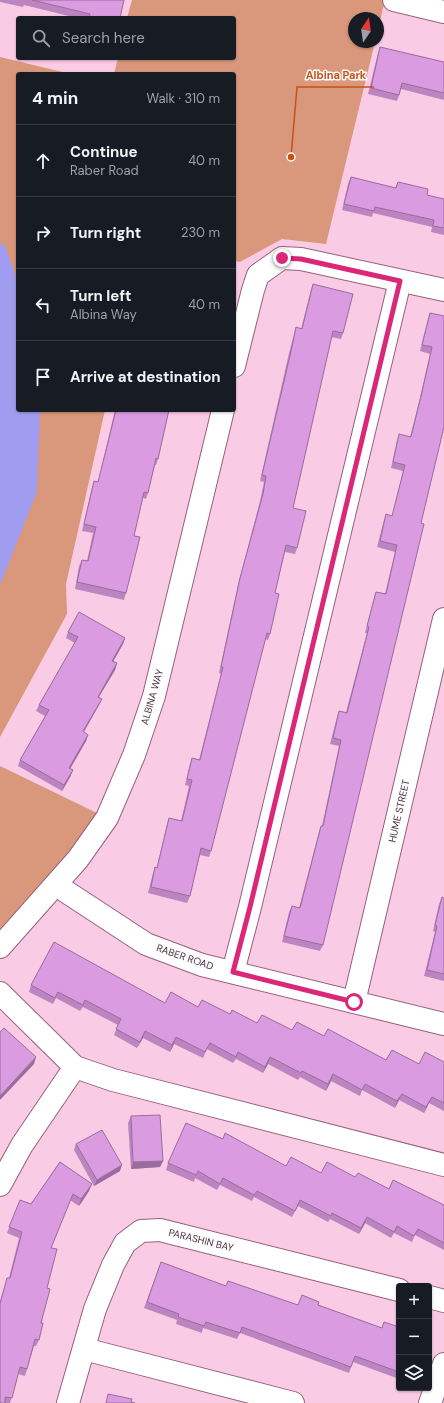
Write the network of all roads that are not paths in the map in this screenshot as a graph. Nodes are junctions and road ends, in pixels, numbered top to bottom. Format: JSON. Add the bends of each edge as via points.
{"nodes":[{"id":1,"x":394,"y":0,"type":"edge"},
{"id":2,"x":444,"y":12,"type":"edge"},
{"id":3,"x":400,"y":281,"type":"junction"},
{"id":4,"x":444,"y":290,"type":"edge"},
{"id":5,"x":236,"y":358,"type":"edge"},
{"id":6,"x":223,"y":412,"type":"edge"},
{"id":7,"x":444,"y":619,"type":"edge"},
{"id":8,"x":56,"y":885,"type":"junction"},
{"id":9,"x":0,"y":947,"type":"edge"},
{"id":10,"x":233,"y":972,"type":"junction"},
{"id":11,"x":0,"y":993,"type":"edge"},
{"id":12,"x":354,"y":1002,"type":"junction"},
{"id":13,"x":444,"y":1024,"type":"edge"},
{"id":14,"x":75,"y":1067,"type":"junction"},
{"id":15,"x":444,"y":1165,"type":"edge"},
{"id":16,"x":0,"y":1185,"type":"edge"},
{"id":17,"x":396,"y":1289,"type":"edge"},
{"id":18,"x":432,"y":1298,"type":"edge"},
{"id":19,"x":444,"y":1301,"type":"edge"},
{"id":20,"x":84,"y":1349,"type":"junction"},
{"id":21,"x":444,"y":1364,"type":"edge"},
{"id":22,"x":68,"y":1403,"type":"edge"},
{"id":23,"x":293,"y":1403,"type":"edge"},
{"id":24,"x":430,"y":1403,"type":"edge"}],
"edges":[{"from":1,"to":2,"type":"street"},
{"from":3,"to":4,"type":"street"},
{"from":3,"to":5,"type":"street","via":[[301,259],[282,258],[258,275]]},
{"from":3,"to":10,"type":"street"},
{"from":6,"to":8,"type":"street","name":"ALBINA WAY","via":[[154,696],[134,755],[106,818],[78,859]]},
{"from":7,"to":12,"type":"street","name":"HUME STREET"},
{"from":8,"to":9,"type":"street","name":"ALBINA WAY"},
{"from":8,"to":10,"type":"street","name":"RABER ROAD","via":[[146,944],[202,965]]},
{"from":10,"to":12,"type":"street","name":"RABER ROAD"},
{"from":11,"to":14,"type":"street"},
{"from":12,"to":13,"type":"street","name":"RABER ROAD"},
{"from":14,"to":15,"type":"street","via":[[114,1080]]},
{"from":14,"to":16,"type":"street","via":[[22,1145]]},
{"from":17,"to":20,"type":"street","name":"PARASHIN BAY","via":[[160,1230],[141,1232],[125,1243],[113,1265],[95,1309]]},
{"from":18,"to":19,"type":"street"},
{"from":20,"to":22,"type":"street","name":"PARASHIN BAY"},
{"from":20,"to":23,"type":"street"},
{"from":21,"to":24,"type":"street"}]}
